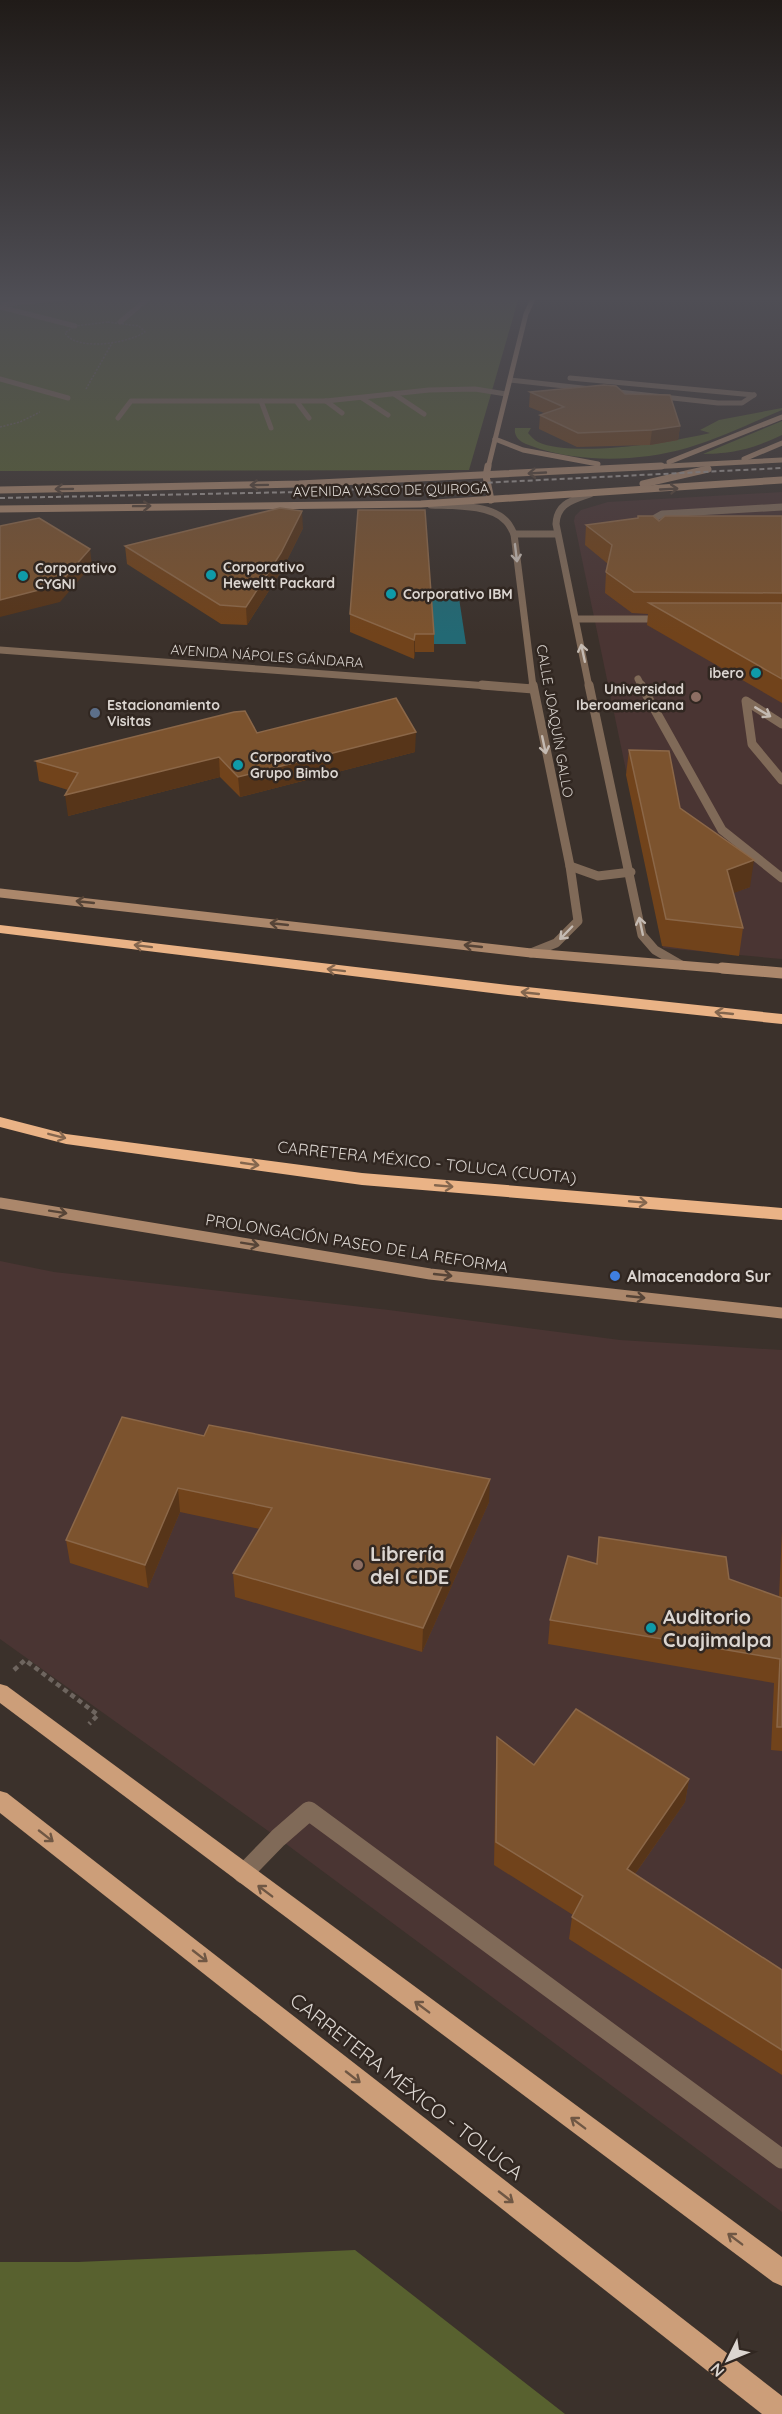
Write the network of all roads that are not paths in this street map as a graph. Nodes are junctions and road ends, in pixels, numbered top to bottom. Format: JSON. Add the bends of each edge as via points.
{"nodes":[{"id":1,"x":124,"y":410,"type":"edge"},
{"id":2,"x":264,"y":410,"type":"edge"},
{"id":3,"x":303,"y":410,"type":"edge"},
{"id":4,"x":338,"y":410,"type":"edge"},
{"id":5,"x":380,"y":410,"type":"edge"},
{"id":6,"x":417,"y":410,"type":"edge"},
{"id":7,"x":502,"y":410,"type":"edge"},
{"id":8,"x":342,"y":413,"type":"dead end"},
{"id":9,"x":424,"y":414,"type":"dead end"},
{"id":10,"x":388,"y":415,"type":"dead end"},
{"id":11,"x":782,"y":417,"type":"edge"},
{"id":12,"x":118,"y":418,"type":"dead end"},
{"id":13,"x":309,"y":418,"type":"dead end"},
{"id":14,"x":271,"y":428,"type":"dead end"},
{"id":15,"x":495,"y":439,"type":"junction"},
{"id":16,"x":782,"y":443,"type":"edge"},
{"id":17,"x":782,"y":460,"type":"edge"},
{"id":18,"x":731,"y":463,"type":"junction"},
{"id":19,"x":658,"y":466,"type":"junction"},
{"id":20,"x":641,"y":467,"type":"junction"},
{"id":21,"x":486,"y":476,"type":"junction"},
{"id":22,"x":782,"y":480,"type":"edge"},
{"id":23,"x":0,"y":490,"type":"edge"},
{"id":24,"x":590,"y":494,"type":"junction"},
{"id":25,"x":491,"y":500,"type":"junction"},
{"id":26,"x":421,"y":504,"type":"junction"},
{"id":27,"x":782,"y":507,"type":"edge"},
{"id":28,"x":0,"y":509,"type":"edge"},
{"id":29,"x":514,"y":534,"type":"junction"},
{"id":30,"x":557,"y":534,"type":"junction"},
{"id":31,"x":657,"y":536,"type":"edge"},
{"id":32,"x":576,"y":619,"type":"junction"},
{"id":33,"x":676,"y":619,"type":"edge"},
{"id":34,"x":0,"y":650,"type":"edge"},
{"id":35,"x":638,"y":679,"type":"dead end"},
{"id":36,"x":533,"y":689,"type":"junction"},
{"id":37,"x":782,"y":724,"type":"edge"},
{"id":38,"x":782,"y":780,"type":"edge"},
{"id":39,"x":570,"y":866,"type":"junction"},
{"id":40,"x":631,"y":872,"type":"junction"},
{"id":41,"x":782,"y":878,"type":"edge"},
{"id":42,"x":0,"y":893,"type":"edge"},
{"id":43,"x":0,"y":929,"type":"edge"},
{"id":44,"x":531,"y":953,"type":"junction"},
{"id":45,"x":681,"y":965,"type":"junction"},
{"id":46,"x":782,"y":973,"type":"edge"},
{"id":47,"x":782,"y":1019,"type":"edge"},
{"id":48,"x":0,"y":1122,"type":"edge"},
{"id":49,"x":0,"y":1203,"type":"edge"},
{"id":50,"x":782,"y":1214,"type":"edge"},
{"id":51,"x":782,"y":1313,"type":"edge"},
{"id":52,"x":0,"y":1692,"type":"edge"},
{"id":53,"x":0,"y":1800,"type":"edge"},
{"id":54,"x":243,"y":1874,"type":"junction"},
{"id":55,"x":782,"y":2159,"type":"edge"},
{"id":56,"x":782,"y":2273,"type":"edge"},
{"id":57,"x":782,"y":2413,"type":"edge"}],
"edges":[{"from":1,"to":12,"type":"street"},
{"from":2,"to":14,"type":"street"},
{"from":3,"to":13,"type":"street"},
{"from":4,"to":8,"type":"street"},
{"from":5,"to":10,"type":"street"},
{"from":6,"to":9,"type":"street"},
{"from":7,"to":15,"type":"main road"},
{"from":11,"to":19,"type":"main road"},
{"from":15,"to":20,"type":"main road","via":[[573,461]]},
{"from":15,"to":21,"type":"main road"},
{"from":16,"to":18,"type":"main road"},
{"from":17,"to":18,"type":"main road","name":"AVENIDA VASCO DE QUIROGA"},
{"from":18,"to":19,"type":"main road","name":"AVENIDA VASCO DE QUIROGA"},
{"from":18,"to":24,"type":"main road"},
{"from":19,"to":20,"type":"main road","name":"AVENIDA VASCO DE QUIROGA"},
{"from":20,"to":21,"type":"main road","name":"AVENIDA VASCO DE QUIROGA","one_way":true},
{"from":21,"to":23,"type":"main road","name":"AVENIDA VASCO DE QUIROGA","one_way":true},
{"from":21,"to":25,"type":"main road"},
{"from":24,"to":22,"type":"main road","name":"AVENIDA VASCO DE QUIROGA","one_way":true},
{"from":24,"to":25,"type":"main road","name":"AVENIDA VASCO DE QUIROGA"},
{"from":24,"to":30,"type":"street","via":[[563,504],[558,510],[554,518]]},
{"from":25,"to":26,"type":"main road","name":"AVENIDA VASCO DE QUIROGA"},
{"from":28,"to":26,"type":"main road","name":"AVENIDA VASCO DE QUIROGA","one_way":true},
{"from":26,"to":29,"type":"street","via":[[479,510],[506,521]]},
{"from":27,"to":31,"type":"street","via":[[662,514],[655,518]]},
{"from":29,"to":30,"type":"street"},
{"from":29,"to":36,"type":"street","name":"CALLE JOAQUÍN GALLO","one_way":true},
{"from":30,"to":32,"type":"street"},
{"from":32,"to":33,"type":"street"},
{"from":40,"to":32,"type":"street","one_way":true},
{"from":34,"to":36,"type":"street","name":"AVENIDA NÁPOLES GÁNDARA"},
{"from":35,"to":41,"type":"street","via":[[722,830]]},
{"from":36,"to":39,"type":"street","name":"CALLE JOAQUÍN GALLO","one_way":true},
{"from":38,"to":37,"type":"street","one_way":true,"via":[[752,744],[746,701]]},
{"from":39,"to":40,"type":"street","via":[[598,876]]},
{"from":39,"to":44,"type":"street","name":"CALLE JOAQUÍN GALLO","one_way":true,"via":[[578,921],[556,943]]},
{"from":45,"to":40,"type":"street","one_way":true,"via":[[655,950],[642,935]]},
{"from":44,"to":42,"type":"main road","one_way":true},
{"from":47,"to":43,"type":"highway","one_way":true},
{"from":44,"to":45,"type":"main road"},
{"from":45,"to":46,"type":"main road"},
{"from":48,"to":50,"type":"highway","name":"CARRETERA MÉXICO - TOLUCA (CUOTA)","one_way":true,"via":[[66,1139],[362,1179]]},
{"from":49,"to":51,"type":"main road","name":"PROLONGACIÓN PASEO DE LA REFORMA","one_way":true,"via":[[430,1274]]},
{"from":52,"to":54,"type":"main road"},
{"from":53,"to":57,"type":"main road","name":"CARRETERA MÉXICO - TOLUCA","one_way":true},
{"from":54,"to":55,"type":"street","via":[[309,1811]]},
{"from":56,"to":54,"type":"main road","one_way":true}]}
